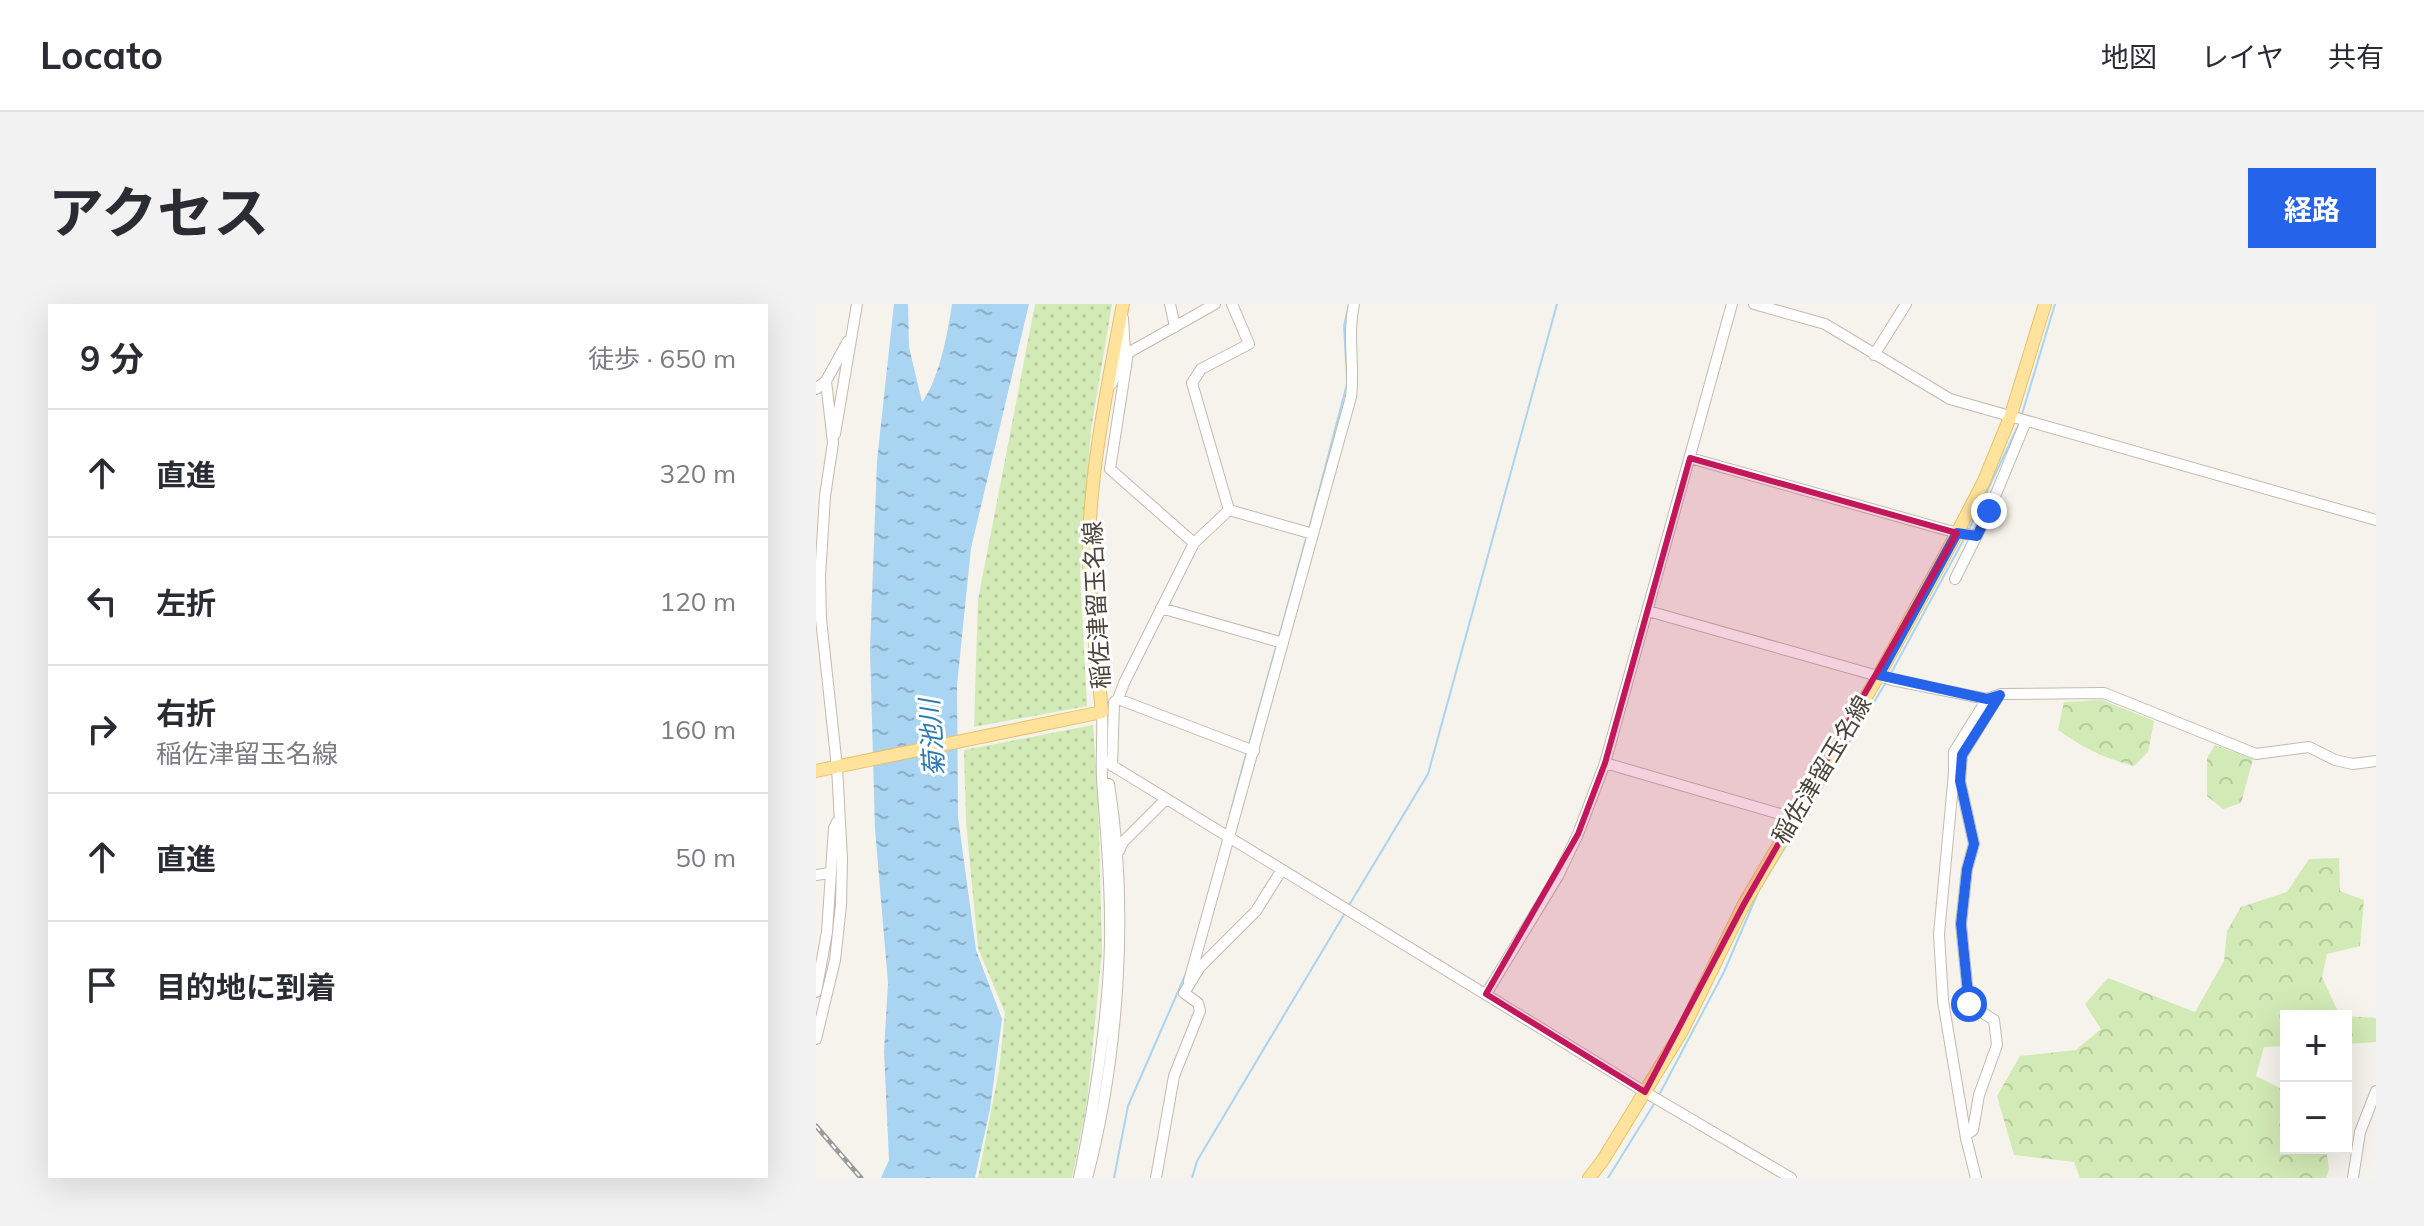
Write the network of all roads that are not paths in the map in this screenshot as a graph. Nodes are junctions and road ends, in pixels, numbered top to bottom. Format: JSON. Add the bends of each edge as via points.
{"nodes":[{"id":1,"x":857,"y":304,"type":"edge"},
{"id":2,"x":1123,"y":304,"type":"edge"},
{"id":3,"x":1170,"y":304,"type":"edge"},
{"id":4,"x":1215,"y":304,"type":"edge"},
{"id":5,"x":1232,"y":304,"type":"edge"},
{"id":6,"x":1354,"y":304,"type":"edge"},
{"id":7,"x":1732,"y":304,"type":"edge"},
{"id":8,"x":1754,"y":304,"type":"edge"},
{"id":9,"x":1906,"y":304,"type":"edge"},
{"id":10,"x":2045,"y":304,"type":"edge"},
{"id":11,"x":1175,"y":327,"type":"junction"},
{"id":12,"x":852,"y":332,"type":"junction"},
{"id":13,"x":1126,"y":353,"type":"junction"},
{"id":14,"x":1874,"y":355,"type":"junction"},
{"id":15,"x":821,"y":378,"type":"edge"},
{"id":16,"x":816,"y":389,"type":"edge"},
{"id":17,"x":1108,"y":392,"type":"junction"},
{"id":18,"x":2012,"y":415,"type":"junction"},
{"id":19,"x":2026,"y":421,"type":"junction"},
{"id":20,"x":833,"y":443,"type":"junction"},
{"id":21,"x":1690,"y":458,"type":"junction"},
{"id":22,"x":1229,"y":510,"type":"junction"},
{"id":23,"x":2376,"y":520,"type":"edge"},
{"id":24,"x":1310,"y":533,"type":"junction"},
{"id":25,"x":1957,"y":533,"type":"junction"},
{"id":26,"x":1977,"y":536,"type":"junction"},
{"id":27,"x":1194,"y":543,"type":"junction"},
{"id":28,"x":1955,"y":579,"type":"dead end"},
{"id":29,"x":1161,"y":608,"type":"junction"},
{"id":30,"x":1648,"y":611,"type":"junction"},
{"id":31,"x":1279,"y":642,"type":"junction"},
{"id":32,"x":1885,"y":678,"type":"junction"},
{"id":33,"x":2000,"y":695,"type":"junction"},
{"id":34,"x":1118,"y":699,"type":"junction"},
{"id":35,"x":1987,"y":699,"type":"junction"},
{"id":36,"x":1096,"y":714,"type":"junction"},
{"id":37,"x":1250,"y":749,"type":"junction"},
{"id":38,"x":2376,"y":761,"type":"edge"},
{"id":39,"x":1107,"y":763,"type":"junction"},
{"id":40,"x":1605,"y":763,"type":"junction"},
{"id":41,"x":840,"y":767,"type":"junction"},
{"id":42,"x":816,"y":771,"type":"edge"},
{"id":43,"x":1165,"y":800,"type":"junction"},
{"id":44,"x":840,"y":817,"type":"junction"},
{"id":45,"x":1794,"y":818,"type":"junction"},
{"id":46,"x":1226,"y":837,"type":"junction"},
{"id":47,"x":1117,"y":858,"type":"junction"},
{"id":48,"x":1281,"y":871,"type":"junction"},
{"id":49,"x":830,"y":873,"type":"junction"},
{"id":50,"x":816,"y":875,"type":"edge"},
{"id":51,"x":1189,"y":981,"type":"junction"},
{"id":52,"x":816,"y":992,"type":"edge"},
{"id":53,"x":1486,"y":994,"type":"junction"},
{"id":54,"x":816,"y":1039,"type":"edge"},
{"id":55,"x":2376,"y":1091,"type":"edge"},
{"id":56,"x":1652,"y":1096,"type":"junction"},
{"id":57,"x":1966,"y":1135,"type":"junction"},
{"id":58,"x":1079,"y":1178,"type":"edge"},
{"id":59,"x":1087,"y":1178,"type":"edge"},
{"id":60,"x":1156,"y":1178,"type":"edge"},
{"id":61,"x":1589,"y":1178,"type":"edge"},
{"id":62,"x":1791,"y":1178,"type":"edge"},
{"id":63,"x":1976,"y":1178,"type":"edge"},
{"id":64,"x":2353,"y":1178,"type":"edge"}],
"edges":[{"from":1,"to":12,"type":"street"},
{"from":2,"to":13,"type":"street"},
{"from":2,"to":17,"type":"main road","name":"稲佐津留玉名線"},
{"from":3,"to":11,"type":"street"},
{"from":4,"to":11,"type":"street"},
{"from":5,"to":22,"type":"street","via":[[1249,344],[1201,369],[1192,383]]},
{"from":6,"to":24,"type":"street","via":[[1349,325],[1351,397]]},
{"from":7,"to":21,"type":"street"},
{"from":8,"to":14,"type":"street","via":[[1825,324]]},
{"from":9,"to":14,"type":"street"},
{"from":10,"to":18,"type":"main road","name":"稲佐津留玉名線"},
{"from":11,"to":13,"type":"street"},
{"from":12,"to":15,"type":"street"},
{"from":12,"to":20,"type":"street"},
{"from":13,"to":17,"type":"street"},
{"from":13,"to":27,"type":"street","via":[[1110,469]]},
{"from":14,"to":18,"type":"street","via":[[1950,399]]},
{"from":15,"to":16,"type":"street"},
{"from":15,"to":20,"type":"street"},
{"from":17,"to":36,"type":"main road","name":"稲佐津留玉名線","via":[[1089,557]]},
{"from":18,"to":19,"type":"street"},
{"from":18,"to":25,"type":"main road","name":"稲佐津留玉名線"},
{"from":19,"to":23,"type":"street"},
{"from":19,"to":26,"type":"street"},
{"from":20,"to":41,"type":"street","via":[[820,577]]},
{"from":21,"to":25,"type":"street"},
{"from":21,"to":30,"type":"street"},
{"from":22,"to":24,"type":"street"},
{"from":22,"to":27,"type":"street"},
{"from":24,"to":31,"type":"street"},
{"from":25,"to":26,"type":"street"},
{"from":25,"to":32,"type":"main road","name":"稲佐津留玉名線"},
{"from":26,"to":28,"type":"street"},
{"from":27,"to":29,"type":"street"},
{"from":29,"to":31,"type":"street"},
{"from":29,"to":34,"type":"street"},
{"from":30,"to":32,"type":"street"},
{"from":30,"to":40,"type":"street"},
{"from":31,"to":37,"type":"street"},
{"from":32,"to":35,"type":"street"},
{"from":32,"to":45,"type":"main road","name":"稲佐津留玉名線"},
{"from":33,"to":35,"type":"street"},
{"from":33,"to":38,"type":"street","via":[[2104,693],[2256,754],[2309,747],[2353,764]]},
{"from":33,"to":57,"type":"street","via":[[1962,755],[1960,781],[1974,844],[1961,924],[1967,990],[1969,1004],[1994,1020],[1997,1045],[1973,1130]]},
{"from":34,"to":37,"type":"street"},
{"from":34,"to":39,"type":"street"},
{"from":35,"to":57,"type":"street","via":[[1954,752],[1939,934],[1943,1001]]},
{"from":36,"to":39,"type":"street"},
{"from":36,"to":41,"type":"main road","name":"稲佐津留玉名線"},
{"from":37,"to":46,"type":"street"},
{"from":39,"to":43,"type":"street"},
{"from":39,"to":47,"type":"street"},
{"from":39,"to":58,"type":"street","via":[[1110,946],[1102,1046]]},
{"from":40,"to":45,"type":"street"},
{"from":40,"to":53,"type":"street","via":[[1558,876]]},
{"from":41,"to":42,"type":"main road","name":"稲佐津留玉名線"},
{"from":41,"to":44,"type":"street"},
{"from":43,"to":46,"type":"street"},
{"from":43,"to":47,"type":"street","via":[[1123,842]]},
{"from":44,"to":49,"type":"street"},
{"from":44,"to":54,"type":"street","via":[[838,937]]},
{"from":45,"to":56,"type":"main road","name":"稲佐津留玉名線","via":[[1744,904]]},
{"from":46,"to":48,"type":"street"},
{"from":46,"to":51,"type":"street"},
{"from":47,"to":59,"type":"street","via":[[1116,1020]]},
{"from":48,"to":51,"type":"street","via":[[1256,911]]},
{"from":48,"to":53,"type":"street"},
{"from":49,"to":50,"type":"street"},
{"from":49,"to":52,"type":"street"},
{"from":51,"to":60,"type":"street","via":[[1184,993],[1200,1011],[1174,1076]]},
{"from":53,"to":56,"type":"street"},
{"from":55,"to":64,"type":"street","via":[[2360,1132]]},
{"from":56,"to":61,"type":"main road","name":"稲佐津留玉名線"},
{"from":56,"to":62,"type":"street"},
{"from":57,"to":63,"type":"street"}]}
